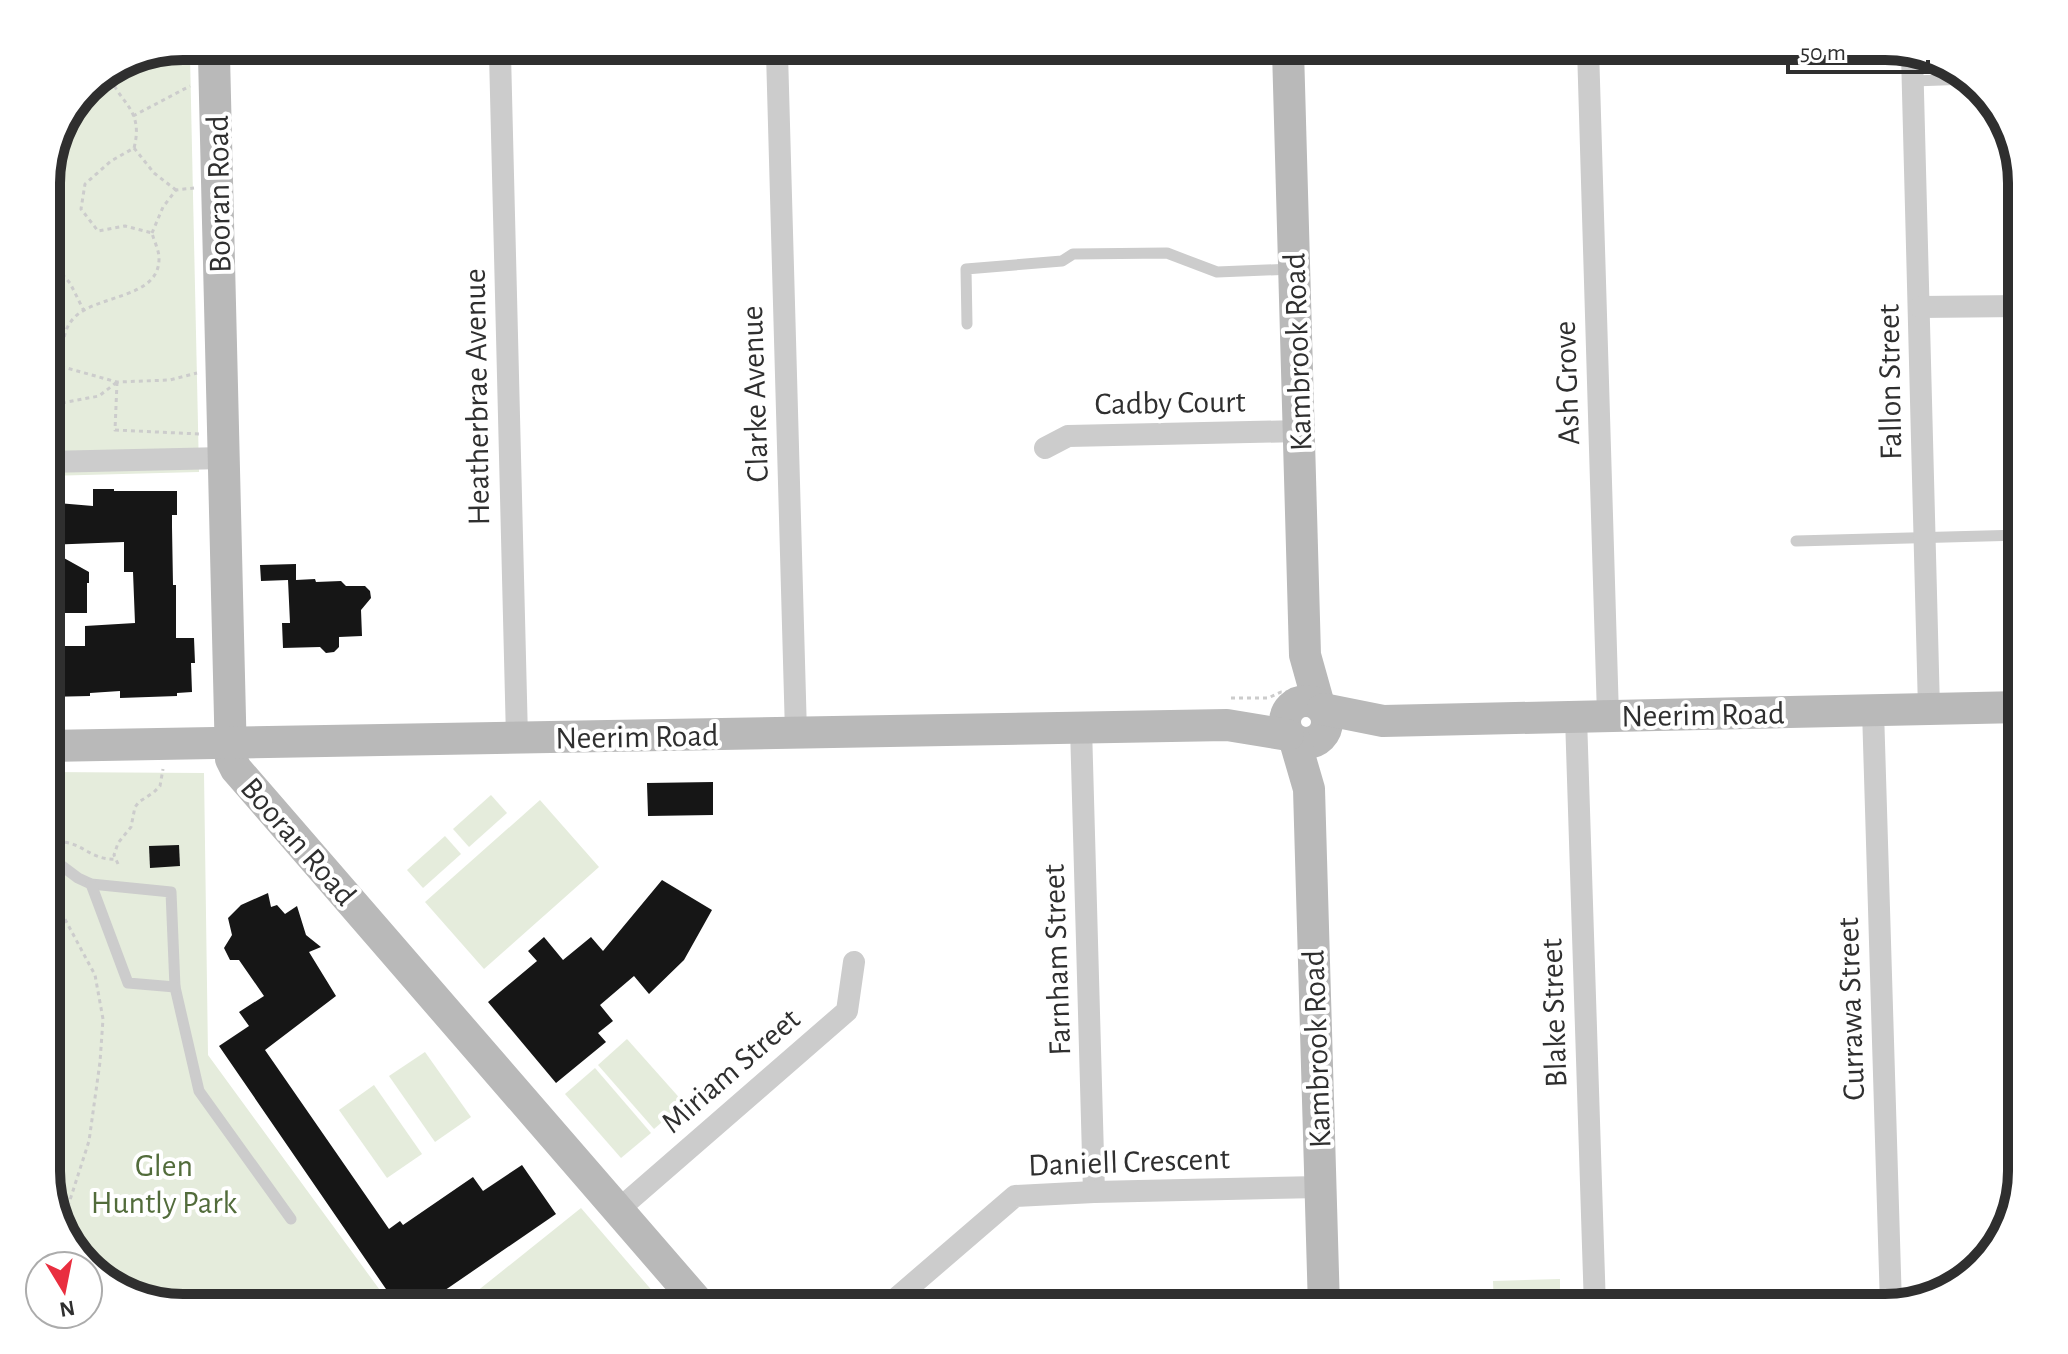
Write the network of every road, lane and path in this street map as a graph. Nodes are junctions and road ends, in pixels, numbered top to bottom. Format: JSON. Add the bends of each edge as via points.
{"nodes":[{"id":1,"x":500,"y":60,"type":"edge"},
{"id":2,"x":777,"y":60,"type":"edge"},
{"id":3,"x":1288,"y":60,"type":"edge"},
{"id":4,"x":1588,"y":60,"type":"edge"},
{"id":5,"x":1912,"y":63,"type":"edge"},
{"id":6,"x":214,"y":65,"type":"edge"},
{"id":7,"x":1951,"y":80,"type":"edge"},
{"id":8,"x":1913,"y":81,"type":"junction"},
{"id":9,"x":113,"y":83,"type":"edge"},
{"id":10,"x":133,"y":116,"type":"junction"},
{"id":11,"x":134,"y":148,"type":"junction"},
{"id":12,"x":218,"y":186,"type":"junction"},
{"id":13,"x":176,"y":190,"type":"junction"},
{"id":14,"x":152,"y":233,"type":"junction"},
{"id":15,"x":1294,"y":269,"type":"junction"},
{"id":16,"x":60,"y":272,"type":"edge"},
{"id":17,"x":2008,"y":306,"type":"edge"},
{"id":18,"x":1920,"y":307,"type":"junction"},
{"id":19,"x":84,"y":311,"type":"junction"},
{"id":20,"x":967,"y":324,"type":"dead end"},
{"id":21,"x":222,"y":367,"type":"junction"},
{"id":22,"x":117,"y":382,"type":"junction"},
{"id":23,"x":60,"y":403,"type":"edge"},
{"id":24,"x":1299,"y":431,"type":"junction"},
{"id":25,"x":224,"y":445,"type":"junction"},
{"id":26,"x":1045,"y":448,"type":"dead end"},
{"id":27,"x":60,"y":461,"type":"edge"},
{"id":28,"x":2008,"y":535,"type":"edge"},
{"id":29,"x":1924,"y":538,"type":"junction"},
{"id":30,"x":1796,"y":541,"type":"dead end"},
{"id":31,"x":2008,"y":707,"type":"edge"},
{"id":32,"x":1929,"y":709,"type":"junction"},
{"id":33,"x":1873,"y":710,"type":"junction"},
{"id":34,"x":1224,"y":712,"type":"junction"},
{"id":35,"x":1608,"y":716,"type":"junction"},
{"id":36,"x":1576,"y":717,"type":"junction"},
{"id":37,"x":1305,"y":719,"type":"junction"},
{"id":38,"x":1081,"y":727,"type":"junction"},
{"id":39,"x":796,"y":733,"type":"junction"},
{"id":40,"x":517,"y":738,"type":"junction"},
{"id":41,"x":230,"y":743,"type":"junction"},
{"id":42,"x":60,"y":746,"type":"edge"},
{"id":43,"x":163,"y":769,"type":"dead end"},
{"id":44,"x":60,"y":845,"type":"edge"},
{"id":45,"x":60,"y":865,"type":"edge"},
{"id":46,"x":91,"y":884,"type":"junction"},
{"id":47,"x":60,"y":910,"type":"edge"},
{"id":48,"x":854,"y":962,"type":"dead end"},
{"id":49,"x":175,"y":987,"type":"junction"},
{"id":50,"x":1320,"y":1187,"type":"junction"},
{"id":51,"x":1094,"y":1192,"type":"junction"},
{"id":52,"x":618,"y":1210,"type":"junction"},
{"id":53,"x":67,"y":1211,"type":"edge"},
{"id":54,"x":291,"y":1219,"type":"dead end"},
{"id":55,"x":691,"y":1294,"type":"edge"},
{"id":56,"x":901,"y":1294,"type":"edge"},
{"id":57,"x":1324,"y":1294,"type":"edge"},
{"id":58,"x":1595,"y":1294,"type":"edge"},
{"id":59,"x":1891,"y":1294,"type":"edge"}],
"edges":[{"from":1,"to":40,"type":"street","name":"Heatherbrae Avenue"},
{"from":2,"to":39,"type":"street","name":"Clarke Avenue"},
{"from":3,"to":15,"type":"street","name":"Kambrook Road"},
{"from":4,"to":35,"type":"street","name":"Ash Grove"},
{"from":5,"to":8,"type":"street","name":"Fallon Street"},
{"from":6,"to":10,"type":"path"},
{"from":6,"to":12,"type":"street","name":"Booran Road"},
{"from":7,"to":8,"type":"lane"},
{"from":8,"to":18,"type":"street","name":"Fallon Street"},
{"from":9,"to":10,"type":"path"},
{"from":10,"to":11,"type":"path","via":[[138,131]]},
{"from":11,"to":13,"type":"path"},
{"from":11,"to":14,"type":"path","via":[[85,184],[81,209],[98,231],[125,226]]},
{"from":12,"to":13,"type":"path"},
{"from":12,"to":21,"type":"street","name":"Booran Road"},
{"from":13,"to":14,"type":"path"},
{"from":14,"to":19,"type":"path","via":[[159,258],[155,274],[133,293]]},
{"from":15,"to":20,"type":"lane","via":[[1217,272],[1167,253],[1073,254],[1062,261],[966,269]]},
{"from":15,"to":24,"type":"street","name":"Kambrook Road"},
{"from":16,"to":19,"type":"path"},
{"from":17,"to":18,"type":"street"},
{"from":18,"to":29,"type":"street","name":"Fallon Street"},
{"from":19,"to":22,"type":"path","via":[[72,319],[62,343],[63,367]]},
{"from":21,"to":22,"type":"path","via":[[170,380]]},
{"from":21,"to":25,"type":"street","name":"Booran Road"},
{"from":22,"to":23,"type":"path","via":[[99,396]]},
{"from":22,"to":25,"type":"path","via":[[115,430],[186,434]]},
{"from":24,"to":26,"type":"street","name":"Cadby Court","via":[[1068,436]]},
{"from":24,"to":37,"type":"street","name":"Kambrook Road"},
{"from":25,"to":27,"type":"street"},
{"from":25,"to":41,"type":"street","name":"Booran Road"},
{"from":28,"to":29,"type":"lane"},
{"from":29,"to":30,"type":"lane"},
{"from":29,"to":32,"type":"street","name":"Fallon Street"},
{"from":31,"to":32,"type":"street","name":"Neerim Road"},
{"from":32,"to":33,"type":"street","name":"Neerim Road"},
{"from":33,"to":35,"type":"street","name":"Neerim Road"},
{"from":33,"to":59,"type":"street","name":"Currawa Street"},
{"from":34,"to":37,"type":"street","name":"Neerim Road"},
{"from":34,"to":37,"type":"path","via":[[1281,692]]},
{"from":34,"to":38,"type":"street","name":"Neerim Road"},
{"from":35,"to":36,"type":"street","name":"Neerim Road"},
{"from":36,"to":37,"type":"street","name":"Neerim Road"},
{"from":36,"to":58,"type":"street","name":"Blake Street"},
{"from":37,"to":50,"type":"street","name":"Kambrook Road"},
{"from":38,"to":39,"type":"street","name":"Neerim Road"},
{"from":38,"to":51,"type":"street","name":"Farnham Street"},
{"from":39,"to":40,"type":"street","name":"Neerim Road"},
{"from":40,"to":41,"type":"street","name":"Neerim Road"},
{"from":41,"to":42,"type":"street","name":"Neerim Road"},
{"from":41,"to":52,"type":"street","name":"Booran Road","via":[[236,769]]},
{"from":43,"to":44,"type":"path","via":[[160,786],[134,808],[131,827],[114,855],[117,862],[71,842]]},
{"from":45,"to":46,"type":"lane"},
{"from":46,"to":49,"type":"lane","via":[[128,983]]},
{"from":46,"to":49,"type":"lane","via":[[171,892]]},
{"from":47,"to":53,"type":"path","via":[[95,975],[103,1019],[89,1141]]},
{"from":48,"to":52,"type":"street","name":"Miriam Street","via":[[847,1011]]},
{"from":49,"to":54,"type":"lane","via":[[199,1091]]},
{"from":50,"to":51,"type":"street","name":"Daniell Crescent"},
{"from":50,"to":57,"type":"street","name":"Kambrook Road"},
{"from":51,"to":56,"type":"street","name":"Daniell Crescent","via":[[1015,1196]]},
{"from":52,"to":55,"type":"street","name":"Booran Road"}]}
